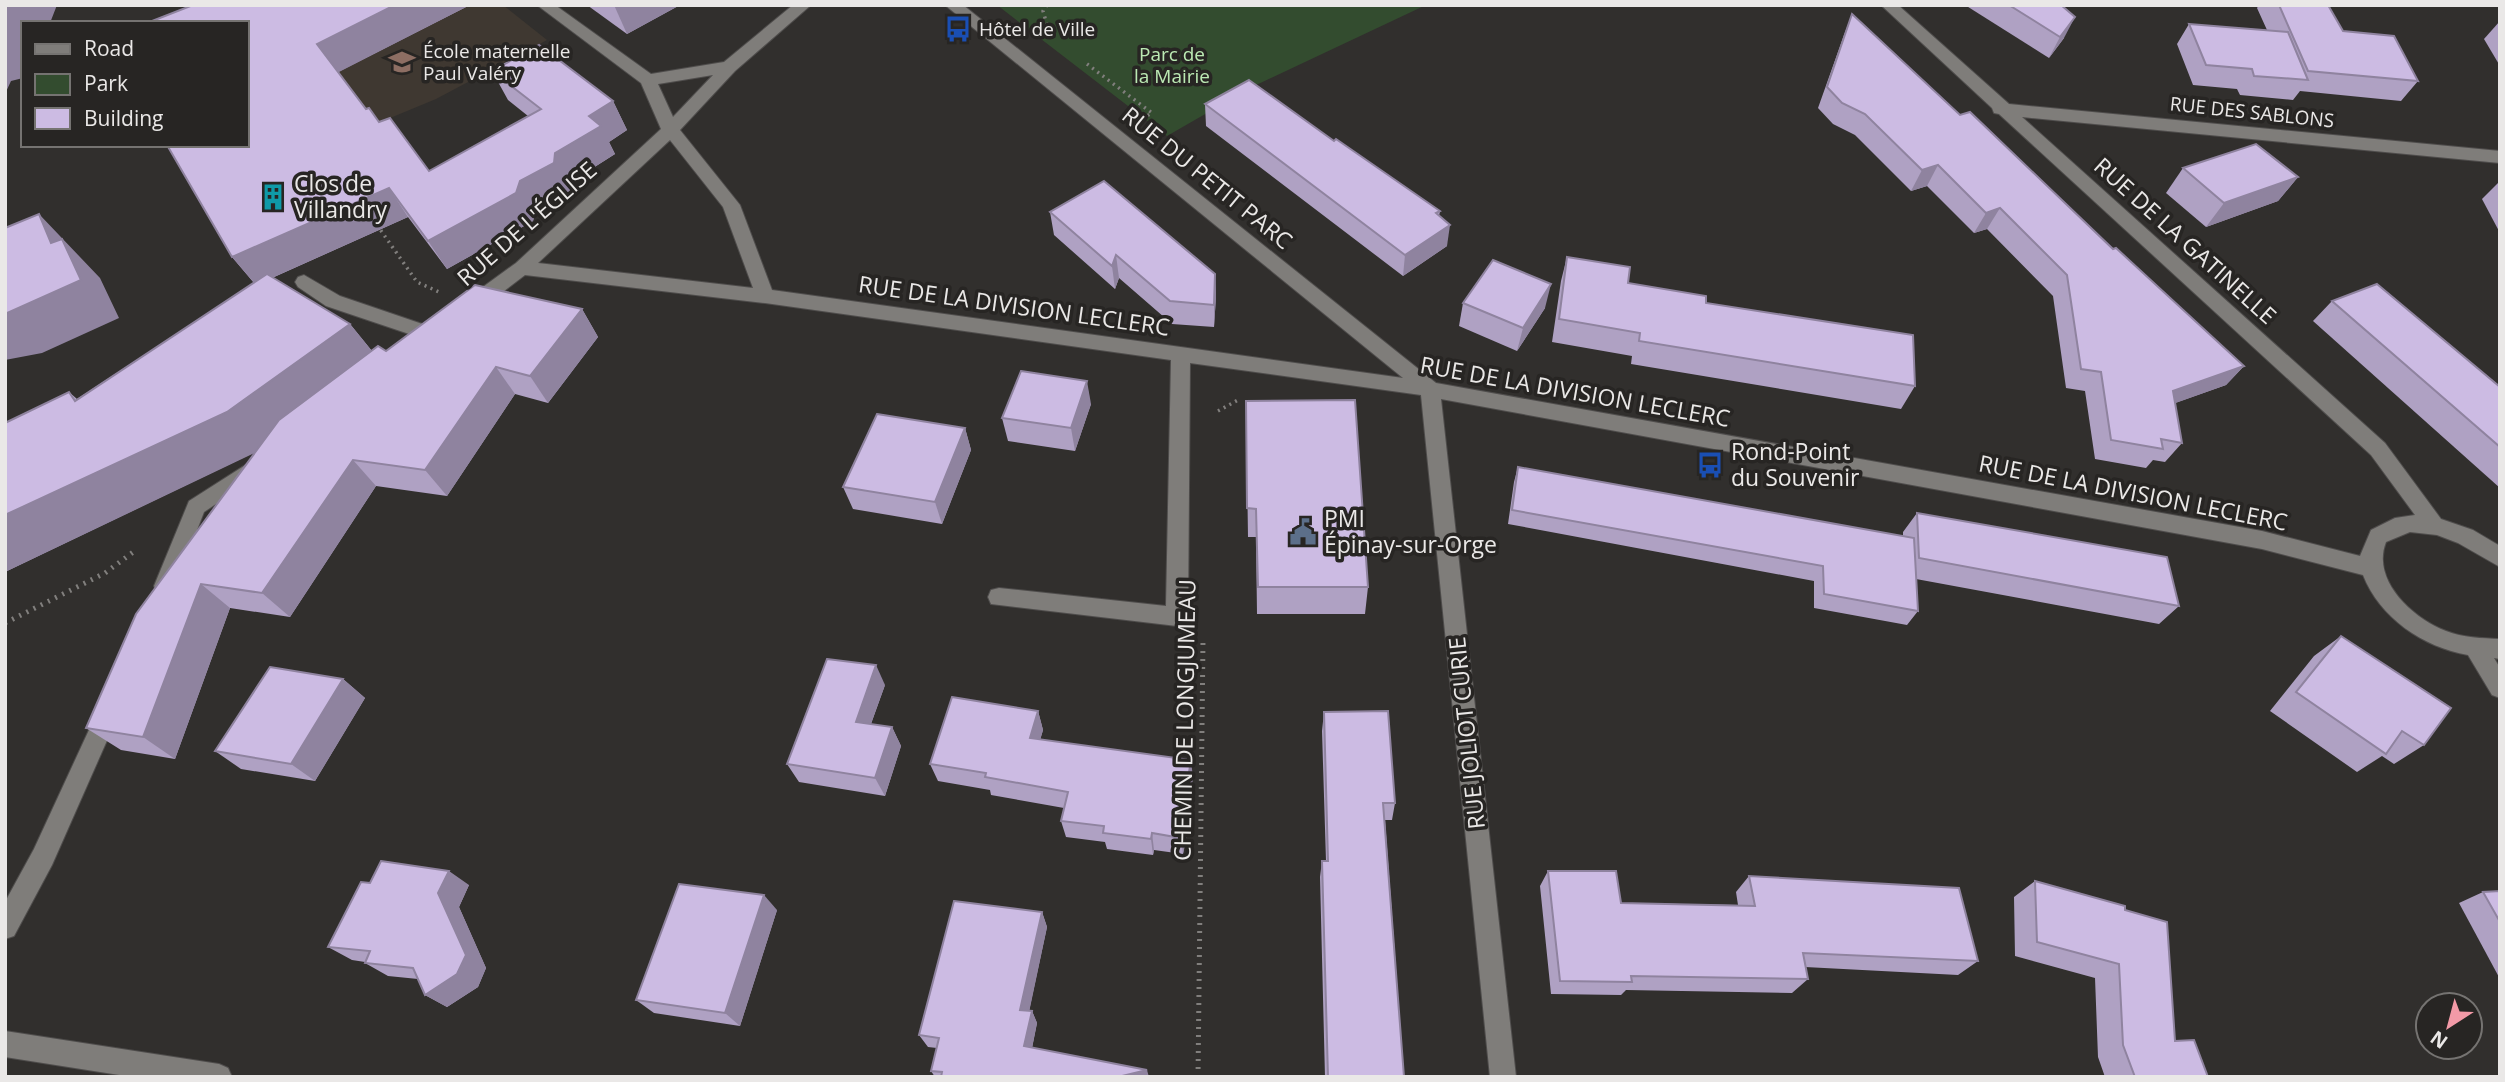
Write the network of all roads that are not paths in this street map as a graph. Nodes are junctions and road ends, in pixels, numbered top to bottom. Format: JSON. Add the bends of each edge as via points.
{"nodes":[{"id":1,"x":545,"y":5,"type":"edge"},
{"id":2,"x":803,"y":5,"type":"edge"},
{"id":3,"x":953,"y":5,"type":"edge"},
{"id":4,"x":1889,"y":5,"type":"edge"},
{"id":5,"x":729,"y":67,"type":"junction"},
{"id":6,"x":648,"y":80,"type":"junction"},
{"id":7,"x":2000,"y":108,"type":"junction"},
{"id":8,"x":670,"y":130,"type":"junction"},
{"id":9,"x":2500,"y":157,"type":"edge"},
{"id":10,"x":522,"y":268,"type":"junction"},
{"id":11,"x":304,"y":282,"type":"dead end"},
{"id":12,"x":765,"y":296,"type":"junction"},
{"id":13,"x":433,"y":335,"type":"junction"},
{"id":14,"x":411,"y":351,"type":"edge"},
{"id":15,"x":1181,"y":355,"type":"junction"},
{"id":16,"x":1430,"y":389,"type":"junction"},
{"id":17,"x":271,"y":457,"type":"edge"},
{"id":18,"x":2434,"y":525,"type":"junction"},
{"id":19,"x":2500,"y":558,"type":"edge"},
{"id":20,"x":2371,"y":568,"type":"junction"},
{"id":21,"x":999,"y":597,"type":"dead end"},
{"id":22,"x":156,"y":607,"type":"edge"},
{"id":23,"x":2475,"y":648,"type":"junction"},
{"id":24,"x":2500,"y":649,"type":"edge"},
{"id":25,"x":2500,"y":688,"type":"edge"},
{"id":26,"x":116,"y":695,"type":"edge"},
{"id":27,"x":5,"y":927,"type":"edge"},
{"id":28,"x":5,"y":1044,"type":"edge"},
{"id":29,"x":219,"y":1077,"type":"edge"},
{"id":30,"x":1503,"y":1077,"type":"edge"}],
"edges":[{"from":1,"to":6,"type":"street"},
{"from":2,"to":5,"type":"street","name":"RUE DE L'ÉGLISE"},
{"from":3,"to":16,"type":"street","name":"RUE DU PETIT PARC"},
{"from":4,"to":7,"type":"street","name":"RUE DE LA GATINELLE"},
{"from":5,"to":6,"type":"street"},
{"from":5,"to":8,"type":"street","name":"RUE DE L'ÉGLISE"},
{"from":6,"to":8,"type":"street"},
{"from":7,"to":9,"type":"street","name":"RUE DES SABLONS"},
{"from":7,"to":18,"type":"street","name":"RUE DE LA GATINELLE","via":[[2378,449]]},
{"from":8,"to":10,"type":"street","name":"RUE DE L'ÉGLISE"},
{"from":8,"to":12,"type":"street","via":[[732,205]]},
{"from":10,"to":12,"type":"street","name":"RUE DE LA DIVISION LECLERC"},
{"from":10,"to":13,"type":"street","name":"RUE DE L'ÉGLISE"},
{"from":11,"to":13,"type":"street","via":[[332,300]]},
{"from":12,"to":15,"type":"street","name":"RUE DE LA DIVISION LECLERC"},
{"from":13,"to":14,"type":"street","name":"RUE DE L'ÉGLISE"},
{"from":15,"to":16,"type":"street","name":"RUE DE LA DIVISION LECLERC"},
{"from":15,"to":21,"type":"street","via":[[1177,617]]},
{"from":16,"to":20,"type":"street","name":"RUE DE LA DIVISION LECLERC","via":[[2262,540]]},
{"from":16,"to":30,"type":"street","name":"RUE JOLIOT CURIE"},
{"from":17,"to":22,"type":"street","via":[[196,506]]},
{"from":18,"to":19,"type":"street","via":[[2459,533]]},
{"from":18,"to":20,"type":"street","via":[[2400,525],[2378,536]]},
{"from":20,"to":23,"type":"street","via":[[2381,591],[2418,627]]},
{"from":23,"to":24,"type":"street"},
{"from":23,"to":25,"type":"street"},
{"from":26,"to":27,"type":"street","via":[[43,857]]},
{"from":28,"to":29,"type":"street"}]}
